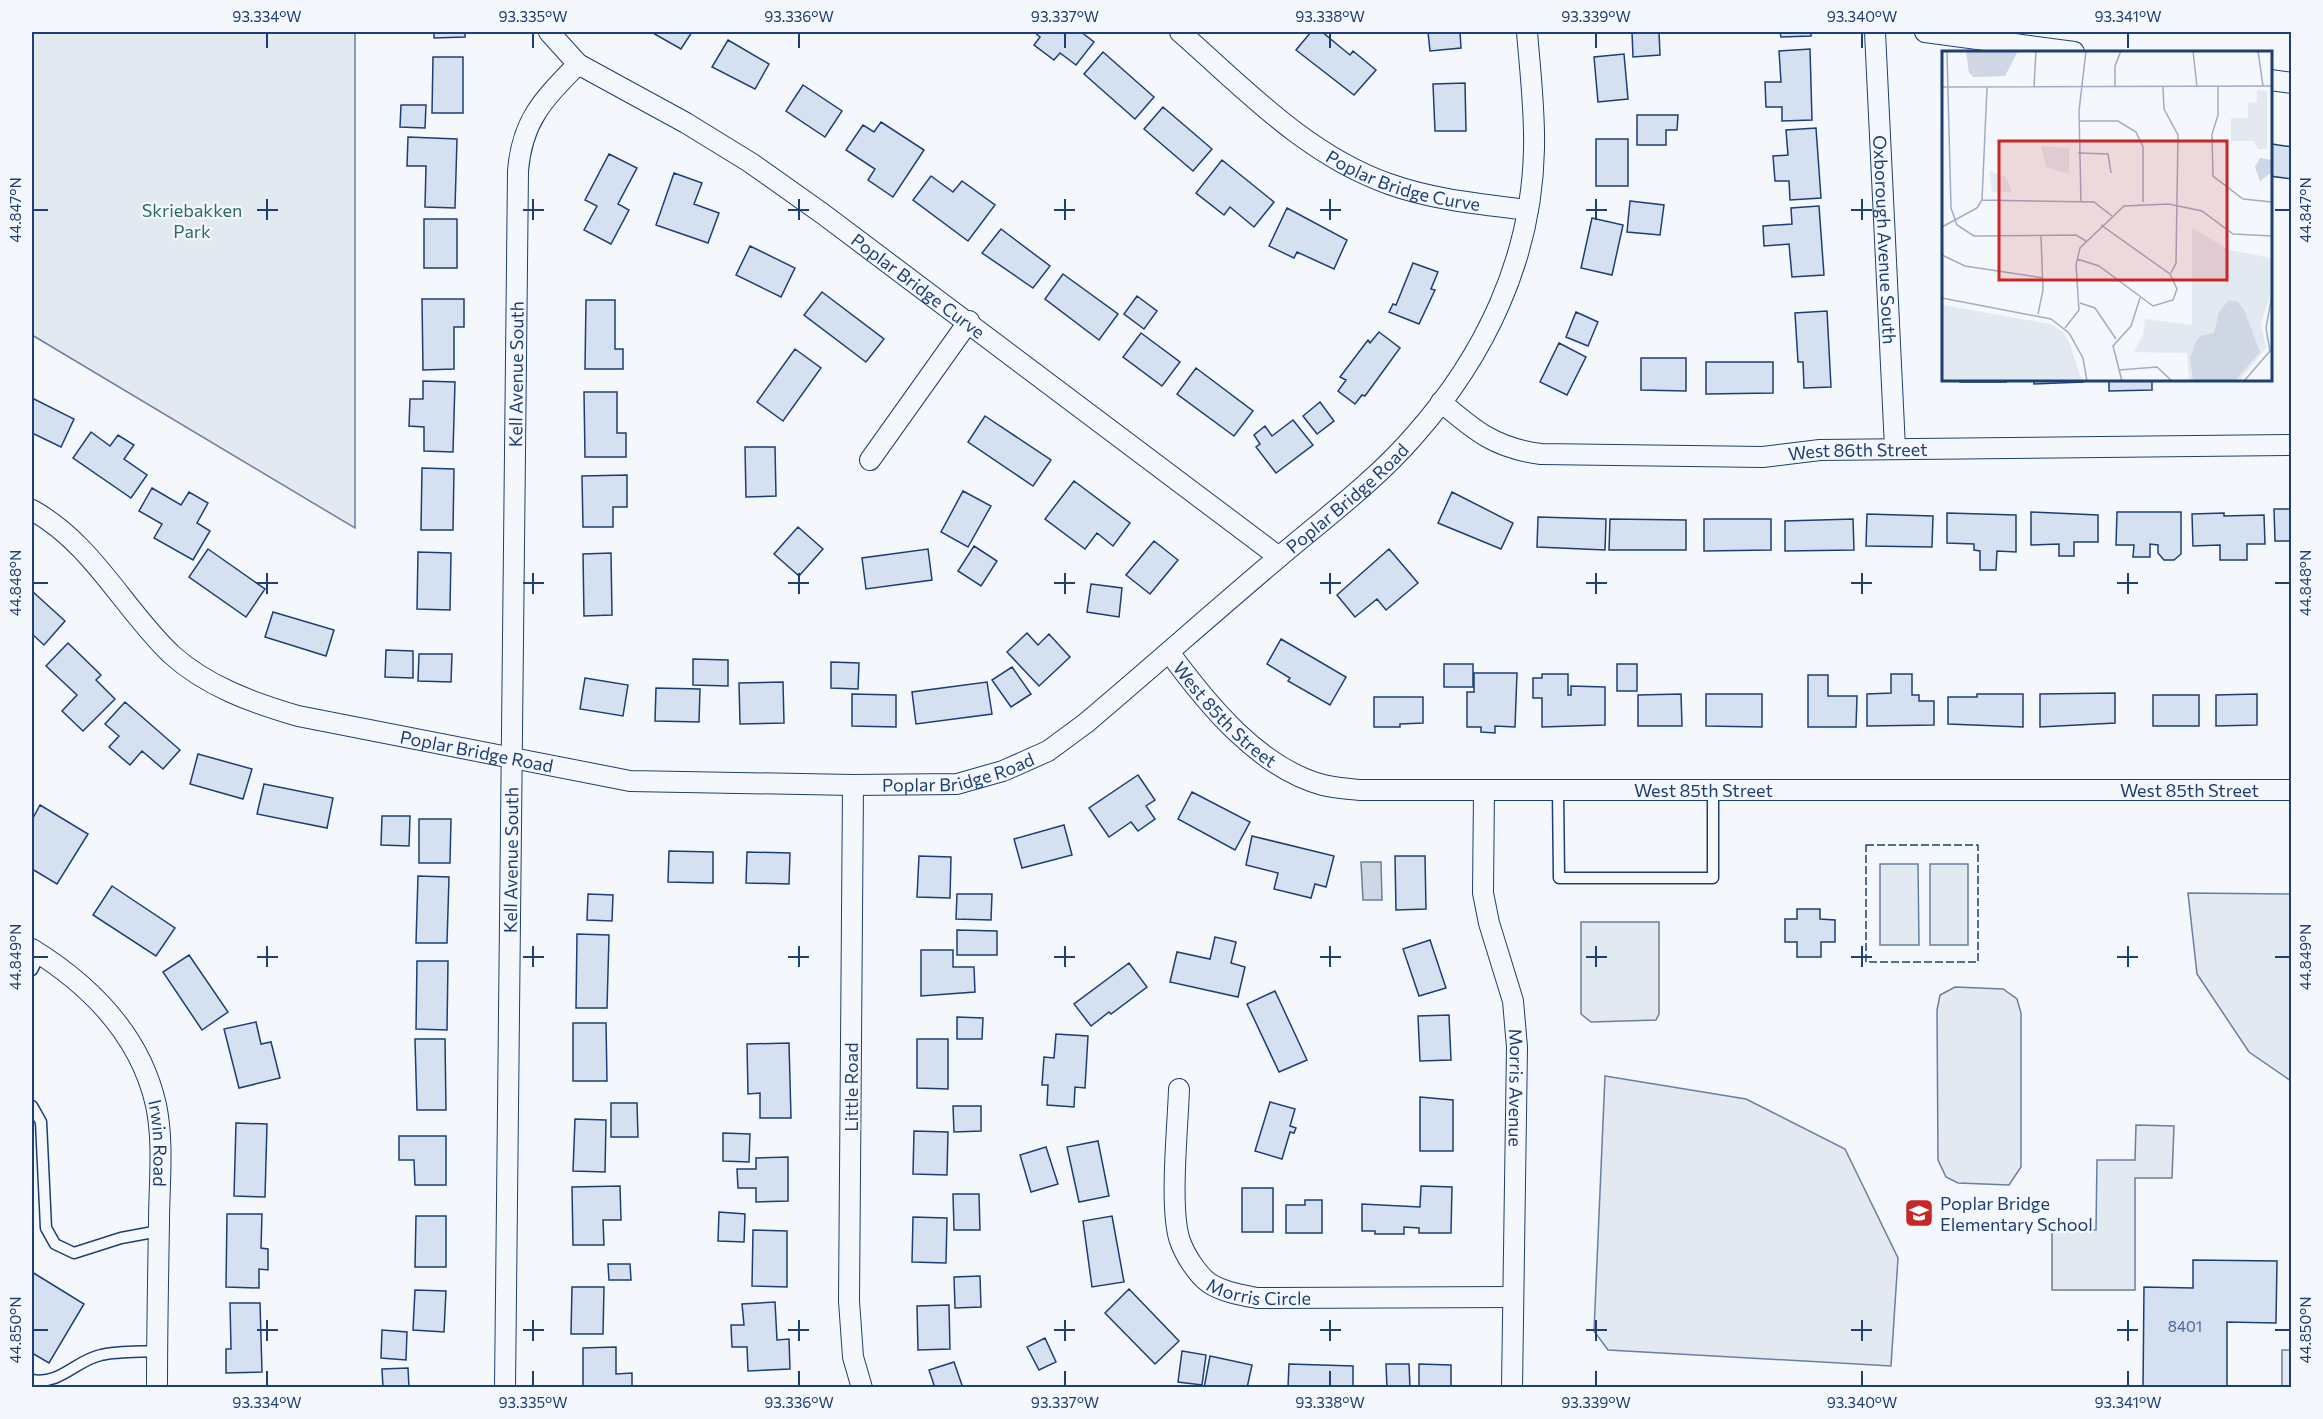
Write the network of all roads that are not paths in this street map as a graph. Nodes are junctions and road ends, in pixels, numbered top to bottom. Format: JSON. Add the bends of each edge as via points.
{"nodes":[{"id":1,"x":549,"y":32,"type":"edge"},
{"id":2,"x":1180,"y":32,"type":"edge"},
{"id":3,"x":1527,"y":32,"type":"edge"},
{"id":4,"x":1875,"y":32,"type":"edge"},
{"id":5,"x":1925,"y":32,"type":"edge"},
{"id":6,"x":2067,"y":51,"type":"edge"},
{"id":7,"x":578,"y":64,"type":"junction"},
{"id":8,"x":2272,"y":80,"type":"edge"},
{"id":9,"x":2292,"y":83,"type":"edge"},
{"id":10,"x":1528,"y":210,"type":"junction"},
{"id":11,"x":969,"y":321,"type":"junction"},
{"id":12,"x":1441,"y":402,"type":"junction"},
{"id":13,"x":2292,"y":445,"type":"edge"},
{"id":14,"x":1895,"y":448,"type":"junction"},
{"id":15,"x":870,"y":460,"type":"dead end"},
{"id":16,"x":32,"y":510,"type":"edge"},
{"id":17,"x":1279,"y":557,"type":"junction"},
{"id":18,"x":1169,"y":652,"type":"junction"},
{"id":19,"x":511,"y":759,"type":"junction"},
{"id":20,"x":853,"y":785,"type":"junction"},
{"id":21,"x":1484,"y":790,"type":"junction"},
{"id":22,"x":1558,"y":790,"type":"junction"},
{"id":23,"x":1713,"y":790,"type":"junction"},
{"id":24,"x":2292,"y":790,"type":"edge"},
{"id":25,"x":34,"y":958,"type":"edge"},
{"id":26,"x":1179,"y":1089,"type":"dead end"},
{"id":27,"x":32,"y":1106,"type":"edge"},
{"id":28,"x":159,"y":1232,"type":"junction"},
{"id":29,"x":1513,"y":1297,"type":"junction"},
{"id":30,"x":157,"y":1351,"type":"junction"},
{"id":31,"x":32,"y":1380,"type":"edge"},
{"id":32,"x":157,"y":1388,"type":"edge"},
{"id":33,"x":505,"y":1388,"type":"edge"},
{"id":34,"x":862,"y":1388,"type":"edge"},
{"id":35,"x":1512,"y":1388,"type":"edge"}],
"edges":[{"from":1,"to":7,"type":"street","name":"Poplar Bridge Curve"},
{"from":2,"to":10,"type":"street","name":"Poplar Bridge Curve","via":[[1307,142],[1348,166],[1388,184],[1437,198]]},
{"from":3,"to":10,"type":"street","name":"Poplar Bridge Road","via":[[1534,150]]},
{"from":4,"to":14,"type":"street","name":"Oxborough Avenue South"},
{"from":5,"to":6,"type":"street"},
{"from":7,"to":11,"type":"street","name":"Poplar Bridge Curve","via":[[751,163]]},
{"from":7,"to":19,"type":"street","name":"Kell Avenue South","via":[[545,98],[530,120],[520,146]]},
{"from":8,"to":9,"type":"street"},
{"from":10,"to":12,"type":"street","name":"Poplar Bridge Road","via":[[1513,272],[1493,323],[1462,376]]},
{"from":11,"to":15,"type":"street"},
{"from":11,"to":17,"type":"street","name":"Poplar Bridge Curve"},
{"from":12,"to":14,"type":"street","name":"West 86th Street","via":[[1494,443],[1540,454],[1763,457],[1820,450]]},
{"from":12,"to":17,"type":"street","name":"Poplar Bridge Road","via":[[1414,437],[1355,494]]},
{"from":13,"to":14,"type":"street","name":"West 86th Street"},
{"from":16,"to":19,"type":"street","name":"Poplar Bridge Road","via":[[85,553],[172,654],[210,682],[253,703],[298,716]]},
{"from":17,"to":18,"type":"street","name":"Poplar Bridge Road"},
{"from":18,"to":20,"type":"street","name":"Poplar Bridge Road","via":[[1048,751],[1003,771],[957,784]]},
{"from":18,"to":21,"type":"street","name":"West 85th Street","via":[[1262,756],[1292,773],[1324,785],[1360,790]]},
{"from":19,"to":20,"type":"street","name":"Poplar Bridge Road","via":[[630,781]]},
{"from":19,"to":33,"type":"street","name":"Kell Avenue South"},
{"from":20,"to":34,"type":"street","name":"Little Road","via":[[849,1301],[853,1357]]},
{"from":21,"to":22,"type":"street","name":"West 85th Street"},
{"from":21,"to":29,"type":"street","name":"Morris Avenue","via":[[1483,893],[1514,1001],[1517,1047]]},
{"from":22,"to":23,"type":"street","name":"West 85th Street"},
{"from":22,"to":23,"type":"lane","via":[[1559,878],[1713,878]]},
{"from":23,"to":24,"type":"street","name":"West 85th Street"},
{"from":25,"to":28,"type":"street","name":"Irwin Road","via":[[93,993],[121,1026],[142,1063],[156,1105],[160,1147]]},
{"from":26,"to":29,"type":"street","name":"Morris Circle","via":[[1176,1215],[1180,1241],[1192,1264],[1209,1282],[1257,1298]]},
{"from":27,"to":28,"type":"lane","via":[[41,1122],[46,1228],[55,1244],[74,1254],[121,1238]]},
{"from":28,"to":30,"type":"street","name":"Irwin Road"},
{"from":29,"to":35,"type":"street","name":"Morris Avenue"},
{"from":30,"to":31,"type":"lane","via":[[99,1355],[60,1376],[42,1382]]},
{"from":30,"to":32,"type":"street","name":"Irwin Road"}]}
